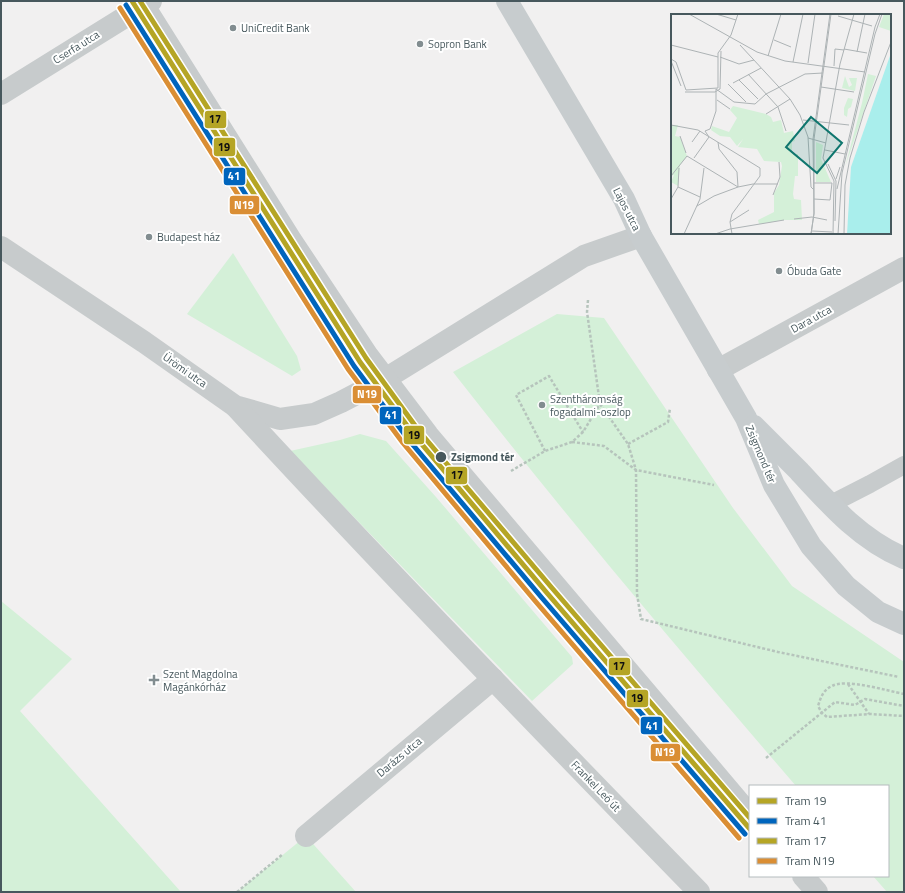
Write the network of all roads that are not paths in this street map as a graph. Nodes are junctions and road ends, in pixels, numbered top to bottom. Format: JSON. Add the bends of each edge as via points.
{"nodes":[{"id":1,"x":507,"y":1,"type":"edge"},
{"id":2,"x":145,"y":2,"type":"edge"},
{"id":3,"x":1,"y":94,"type":"edge"},
{"id":4,"x":641,"y":236,"type":"junction"},
{"id":5,"x":1,"y":247,"type":"edge"},
{"id":6,"x":904,"y":268,"type":"edge"},
{"id":7,"x":718,"y":370,"type":"junction"},
{"id":8,"x":385,"y":379,"type":"junction"},
{"id":9,"x":235,"y":406,"type":"junction"},
{"id":10,"x":746,"y":418,"type":"junction"},
{"id":11,"x":904,"y":465,"type":"edge"},
{"id":12,"x":829,"y":505,"type":"junction"},
{"id":13,"x":904,"y":558,"type":"edge"},
{"id":14,"x":904,"y":624,"type":"edge"},
{"id":15,"x":493,"y":679,"type":"junction"},
{"id":16,"x":749,"y":814,"type":"edge"},
{"id":17,"x":306,"y":836,"type":"road end"},
{"id":18,"x":804,"y":877,"type":"edge"},
{"id":19,"x":699,"y":892,"type":"edge"},
{"id":20,"x":816,"y":892,"type":"edge"}],
"edges":[{"from":1,"to":4,"type":"main road","name":"Lajos utca","via":[[624,199]]},
{"from":2,"to":3,"type":"street","name":"Cserfa utca"},
{"from":2,"to":8,"type":"street","via":[[291,240]]},
{"from":4,"to":7,"type":"main road","name":"Lajos utca"},
{"from":4,"to":8,"type":"street","via":[[584,256]]},
{"from":5,"to":9,"type":"street","name":"Ürömi utca"},
{"from":6,"to":7,"type":"street","name":"Dara utca"},
{"from":7,"to":10,"type":"main road","name":"Lajos utca"},
{"from":8,"to":9,"type":"street","name":"Ürömi utca","via":[[314,414],[280,419]]},
{"from":8,"to":16,"type":"street","via":[[428,435]]},
{"from":9,"to":15,"type":"street"},
{"from":10,"to":12,"type":"main road","name":"Zsigmond tér"},
{"from":10,"to":14,"type":"main road","name":"Zsigmond tér","via":[[774,485],[811,546],[846,586],[878,612]]},
{"from":11,"to":12,"type":"lane"},
{"from":12,"to":13,"type":"main road","name":"Zsigmond tér","via":[[852,525],[892,553]]},
{"from":15,"to":17,"type":"street","name":"Darázs utca"},
{"from":15,"to":19,"type":"street","name":"Frankel Leó út"},
{"from":18,"to":20,"type":"street"}]}
